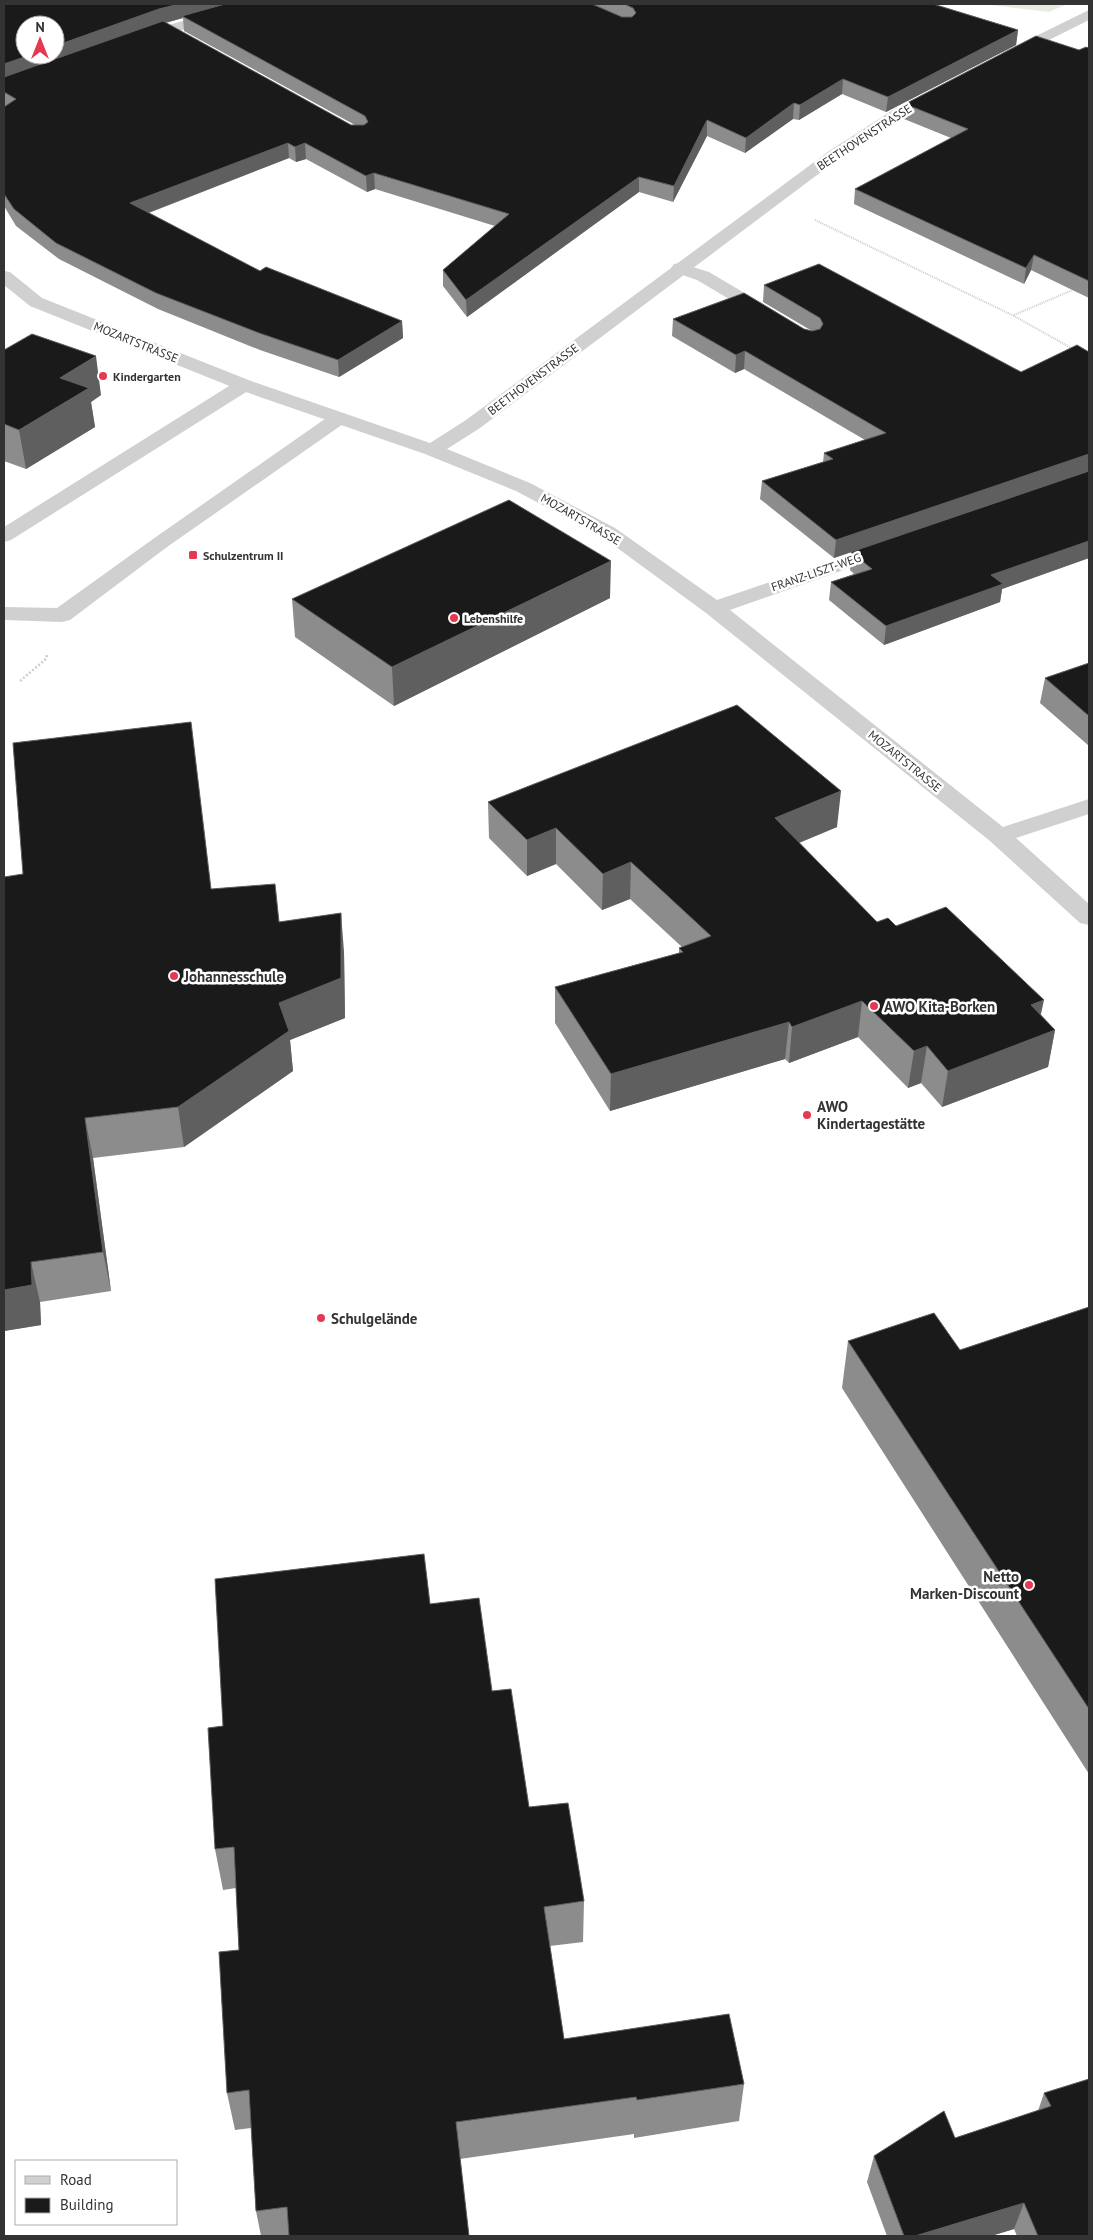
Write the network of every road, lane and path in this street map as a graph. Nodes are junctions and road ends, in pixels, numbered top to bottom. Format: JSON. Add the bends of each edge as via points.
{"nodes":[{"id":1,"x":254,"y":4,"type":"edge"},
{"id":2,"x":1089,"y":14,"type":"edge"},
{"id":3,"x":166,"y":29,"type":"junction"},
{"id":4,"x":185,"y":38,"type":"edge"},
{"id":5,"x":126,"y":43,"type":"edge"},
{"id":6,"x":989,"y":65,"type":"edge"},
{"id":7,"x":954,"y":83,"type":"edge"},
{"id":8,"x":768,"y":203,"type":"junction"},
{"id":9,"x":680,"y":268,"type":"junction"},
{"id":10,"x":4,"y":276,"type":"edge"},
{"id":11,"x":1081,"y":286,"type":"edge"},
{"id":12,"x":4,"y":297,"type":"edge"},
{"id":13,"x":36,"y":302,"type":"junction"},
{"id":14,"x":1014,"y":316,"type":"junction"},
{"id":15,"x":786,"y":326,"type":"edge"},
{"id":16,"x":1081,"y":353,"type":"edge"},
{"id":17,"x":244,"y":385,"type":"junction"},
{"id":18,"x":339,"y":418,"type":"junction"},
{"id":19,"x":432,"y":450,"type":"junction"},
{"id":20,"x":4,"y":536,"type":"edge"},
{"id":21,"x":904,"y":542,"type":"edge"},
{"id":22,"x":714,"y":608,"type":"junction"},
{"id":23,"x":4,"y":614,"type":"edge"},
{"id":24,"x":1089,"y":806,"type":"edge"},
{"id":25,"x":999,"y":836,"type":"junction"},
{"id":26,"x":1089,"y":917,"type":"edge"}],
"edges":[{"from":1,"to":3,"type":"street"},
{"from":2,"to":6,"type":"street"},
{"from":3,"to":4,"type":"street"},
{"from":3,"to":5,"type":"street"},
{"from":7,"to":8,"type":"street","name":"BEETHOVENSTRASSE","via":[[902,111],[835,154]]},
{"from":8,"to":9,"type":"street","name":"BEETHOVENSTRASSE"},
{"from":8,"to":14,"type":"path","via":[[798,212]]},
{"from":9,"to":15,"type":"street","via":[[704,276]]},
{"from":9,"to":19,"type":"street","name":"BEETHOVENSTRASSE","via":[[473,424]]},
{"from":10,"to":13,"type":"street","name":"MOZARTSTRASSE"},
{"from":11,"to":14,"type":"path"},
{"from":12,"to":13,"type":"street","name":"MOZARTSTRASSE"},
{"from":13,"to":17,"type":"street","name":"MOZARTSTRASSE"},
{"from":14,"to":16,"type":"path"},
{"from":17,"to":18,"type":"street","name":"MOZARTSTRASSE"},
{"from":17,"to":20,"type":"street"},
{"from":18,"to":19,"type":"street","name":"MOZARTSTRASSE"},
{"from":18,"to":23,"type":"street","via":[[62,615]]},
{"from":19,"to":22,"type":"street","name":"MOZARTSTRASSE","via":[[523,487],[608,532]]},
{"from":21,"to":22,"type":"street","name":"FRANZ-LISZT-WEG"},
{"from":22,"to":25,"type":"street","name":"MOZARTSTRASSE"},
{"from":24,"to":25,"type":"street"},
{"from":25,"to":26,"type":"street","name":"MOZARTSTRASSE"}]}
